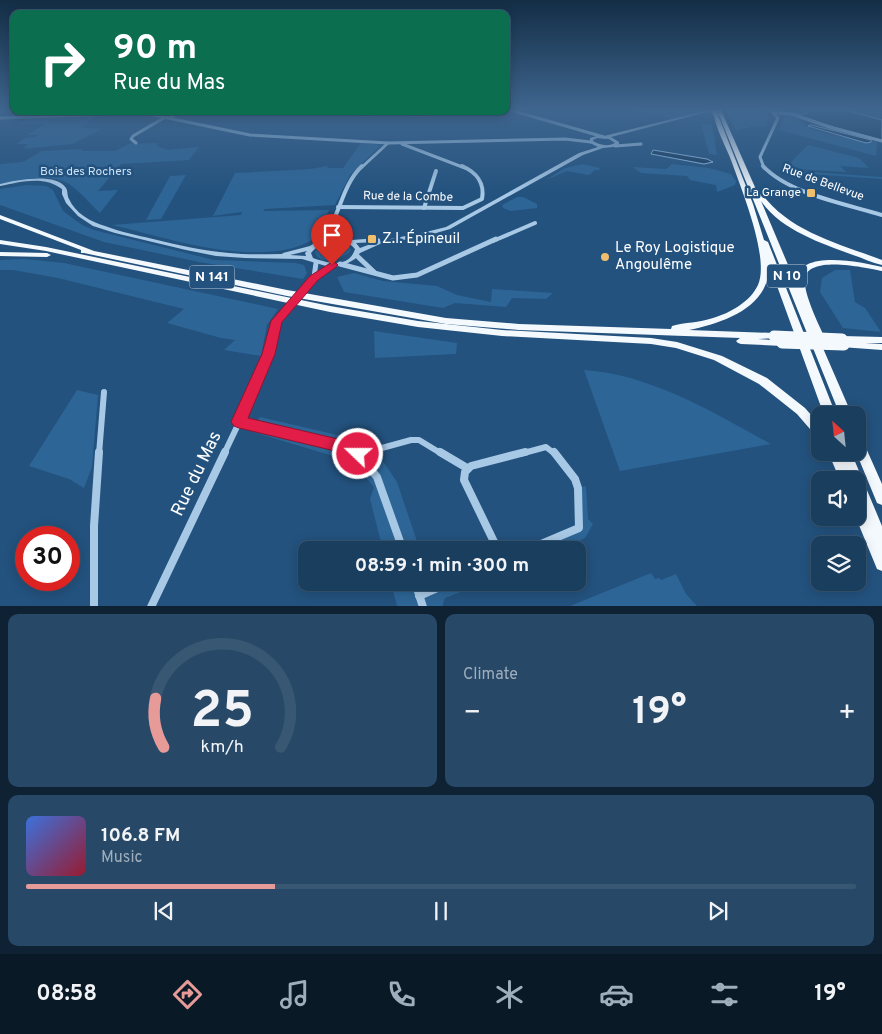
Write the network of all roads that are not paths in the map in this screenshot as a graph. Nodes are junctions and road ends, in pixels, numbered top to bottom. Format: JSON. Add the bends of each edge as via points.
{"nodes":[{"id":1,"x":132,"y":138,"type":"edge"},
{"id":2,"x":307,"y":138,"type":"edge"},
{"id":3,"x":590,"y":138,"type":"edge"},
{"id":4,"x":601,"y":138,"type":"edge"},
{"id":5,"x":607,"y":138,"type":"edge"},
{"id":6,"x":619,"y":138,"type":"edge"},
{"id":7,"x":726,"y":138,"type":"edge"},
{"id":8,"x":732,"y":138,"type":"edge"},
{"id":9,"x":732,"y":138,"type":"edge"},
{"id":10,"x":769,"y":138,"type":"edge"},
{"id":11,"x":592,"y":141,"type":"junction"},
{"id":12,"x":136,"y":143,"type":"dead end"},
{"id":13,"x":388,"y":143,"type":"junction"},
{"id":14,"x":396,"y":143,"type":"junction"},
{"id":15,"x":616,"y":143,"type":"junction"},
{"id":16,"x":641,"y":144,"type":"dead end"},
{"id":17,"x":604,"y":146,"type":"junction"},
{"id":18,"x":581,"y":154,"type":"junction"},
{"id":19,"x":436,"y":171,"type":"dead end"},
{"id":20,"x":0,"y":186,"type":"edge"},
{"id":21,"x":748,"y":200,"type":"junction"},
{"id":22,"x":338,"y":207,"type":"junction"},
{"id":23,"x":424,"y":208,"type":"junction"},
{"id":24,"x":882,"y":215,"type":"edge"},
{"id":25,"x":0,"y":218,"type":"edge"},
{"id":26,"x":332,"y":222,"type":"junction"},
{"id":27,"x":535,"y":223,"type":"dead end"},
{"id":28,"x":0,"y":237,"type":"edge"},
{"id":29,"x":344,"y":239,"type":"junction"},
{"id":30,"x":404,"y":239,"type":"junction"},
{"id":31,"x":322,"y":241,"type":"junction"},
{"id":32,"x":0,"y":242,"type":"edge"},
{"id":33,"x":352,"y":242,"type":"junction"},
{"id":34,"x":312,"y":247,"type":"junction"},
{"id":35,"x":95,"y":253,"type":"junction"},
{"id":36,"x":357,"y":253,"type":"junction"},
{"id":37,"x":0,"y":254,"type":"edge"},
{"id":38,"x":272,"y":256,"type":"junction"},
{"id":39,"x":310,"y":258,"type":"junction"},
{"id":40,"x":105,"y":262,"type":"junction"},
{"id":41,"x":316,"y":263,"type":"junction"},
{"id":42,"x":882,"y":263,"type":"edge"},
{"id":43,"x":340,"y":264,"type":"junction"},
{"id":44,"x":332,"y":265,"type":"junction"},
{"id":45,"x":882,"y":269,"type":"edge"},
{"id":46,"x":378,"y":275,"type":"junction"},
{"id":47,"x":314,"y":278,"type":"junction"},
{"id":48,"x":519,"y":327,"type":"junction"},
{"id":49,"x":561,"y":336,"type":"junction"},
{"id":50,"x":778,"y":340,"type":"junction"},
{"id":51,"x":882,"y":340,"type":"edge"},
{"id":52,"x":843,"y":342,"type":"junction"},
{"id":53,"x":882,"y":347,"type":"edge"},
{"id":54,"x":104,"y":392,"type":"dead end"},
{"id":55,"x":827,"y":406,"type":"edge"},
{"id":56,"x":842,"y":406,"type":"edge"},
{"id":57,"x":843,"y":406,"type":"edge"},
{"id":58,"x":239,"y":422,"type":"junction"},
{"id":59,"x":811,"y":423,"type":"edge"},
{"id":60,"x":358,"y":454,"type":"junction"},
{"id":61,"x":866,"y":461,"type":"edge"},
{"id":62,"x":467,"y":468,"type":"junction"},
{"id":63,"x":882,"y":499,"type":"edge"},
{"id":64,"x":866,"y":504,"type":"edge"},
{"id":65,"x":866,"y":525,"type":"edge"},
{"id":66,"x":400,"y":541,"type":"edge"},
{"id":67,"x":494,"y":541,"type":"edge"},
{"id":68,"x":549,"y":541,"type":"edge"},
{"id":69,"x":882,"y":543,"type":"edge"},
{"id":70,"x":882,"y":564,"type":"edge"},
{"id":71,"x":418,"y":591,"type":"edge"},
{"id":72,"x":431,"y":591,"type":"edge"},
{"id":73,"x":420,"y":596,"type":"junction"},
{"id":74,"x":94,"y":606,"type":"edge"},
{"id":75,"x":151,"y":606,"type":"edge"},
{"id":76,"x":423,"y":606,"type":"edge"}],
"edges":[{"from":1,"to":12,"type":"street"},
{"from":2,"to":13,"type":"street"},
{"from":3,"to":11,"type":"street"},
{"from":4,"to":11,"type":"street"},
{"from":5,"to":15,"type":"street"},
{"from":6,"to":15,"type":"street"},
{"from":7,"to":21,"type":"highway","number":"N 10"},
{"from":8,"to":42,"type":"highway","via":[[763,201],[774,214],[804,231]]},
{"from":9,"to":56,"type":"highway","number":"N 10"},
{"from":10,"to":24,"type":"street","name":"Rue de Bellevue","via":[[760,157],[764,168],[778,178]]},
{"from":11,"to":14,"type":"street"},
{"from":11,"to":17,"type":"street"},
{"from":11,"to":18,"type":"street"},
{"from":13,"to":14,"type":"street"},
{"from":13,"to":22,"type":"street","via":[[353,175]]},
{"from":14,"to":23,"type":"street","name":"Rue de la Combe","via":[[463,166],[480,179],[484,197],[478,202],[463,208]]},
{"from":15,"to":16,"type":"street"},
{"from":15,"to":17,"type":"street"},
{"from":17,"to":18,"type":"street"},
{"from":18,"to":30,"type":"street","via":[[456,224]]},
{"from":19,"to":23,"type":"street"},
{"from":20,"to":38,"type":"street","via":[[42,182],[56,186],[64,192],[77,214],[102,227],[214,253]]},
{"from":21,"to":48,"type":"highway","via":[[765,273],[758,294],[746,306],[706,323],[682,328]]},
{"from":21,"to":55,"type":"highway","number":"N 10"},
{"from":22,"to":23,"type":"street","name":"Rue de la Combe"},
{"from":22,"to":26,"type":"street"},
{"from":25,"to":35,"type":"highway"},
{"from":26,"to":29,"type":"street","via":[[337,234]]},
{"from":26,"to":31,"type":"street"},
{"from":27,"to":46,"type":"street","via":[[433,270],[404,278]]},
{"from":28,"to":35,"type":"highway","number":"N 141"},
{"from":29,"to":31,"type":"street"},
{"from":29,"to":33,"type":"street"},
{"from":30,"to":33,"type":"street"},
{"from":30,"to":36,"type":"street","via":[[373,245]]},
{"from":31,"to":34,"type":"street"},
{"from":32,"to":40,"type":"highway","number":"N 141"},
{"from":33,"to":36,"type":"street","via":[[357,246]]},
{"from":34,"to":38,"type":"street"},
{"from":34,"to":39,"type":"street","via":[[308,253]]},
{"from":35,"to":48,"type":"highway","number":"N 141","via":[[396,313]]},
{"from":36,"to":43,"type":"street"},
{"from":36,"to":46,"type":"street"},
{"from":37,"to":40,"type":"highway","via":[[56,255]]},
{"from":38,"to":39,"type":"street"},
{"from":39,"to":41,"type":"street"},
{"from":40,"to":49,"type":"highway","number":"N 141","via":[[394,321],[473,331]]},
{"from":41,"to":44,"type":"street"},
{"from":41,"to":47,"type":"street"},
{"from":43,"to":44,"type":"street"},
{"from":43,"to":46,"type":"street"},
{"from":44,"to":47,"type":"street","name":"Rue du Mas"},
{"from":45,"to":57,"type":"highway","via":[[857,263],[825,262],[809,268],[801,276],[802,288]]},
{"from":47,"to":58,"type":"street","name":"Rue du Mas","bridge":true,"via":[[277,321],[269,354]]},
{"from":48,"to":50,"type":"highway"},
{"from":49,"to":50,"type":"highway"},
{"from":49,"to":59,"type":"highway","via":[[665,343],[690,348],[747,371],[776,390]]},
{"from":50,"to":52,"type":"highway","bridge":true},
{"from":51,"to":52,"type":"highway"},
{"from":52,"to":53,"type":"highway"},
{"from":54,"to":74,"type":"street","via":[[95,498]]},
{"from":58,"to":60,"type":"street","via":[[338,445]]},
{"from":58,"to":75,"type":"street","name":"Rue du Mas"},
{"from":60,"to":62,"type":"street","via":[[419,440]]},
{"from":60,"to":66,"type":"street","via":[[377,477]]},
{"from":61,"to":63,"type":"highway"},
{"from":62,"to":67,"type":"street","via":[[464,480]]},
{"from":62,"to":68,"type":"street","via":[[546,447],[553,451],[575,479],[580,528]]},
{"from":64,"to":69,"type":"highway"},
{"from":65,"to":70,"type":"highway"},
{"from":71,"to":73,"type":"street"},
{"from":72,"to":73,"type":"street"},
{"from":73,"to":76,"type":"street"}]}
